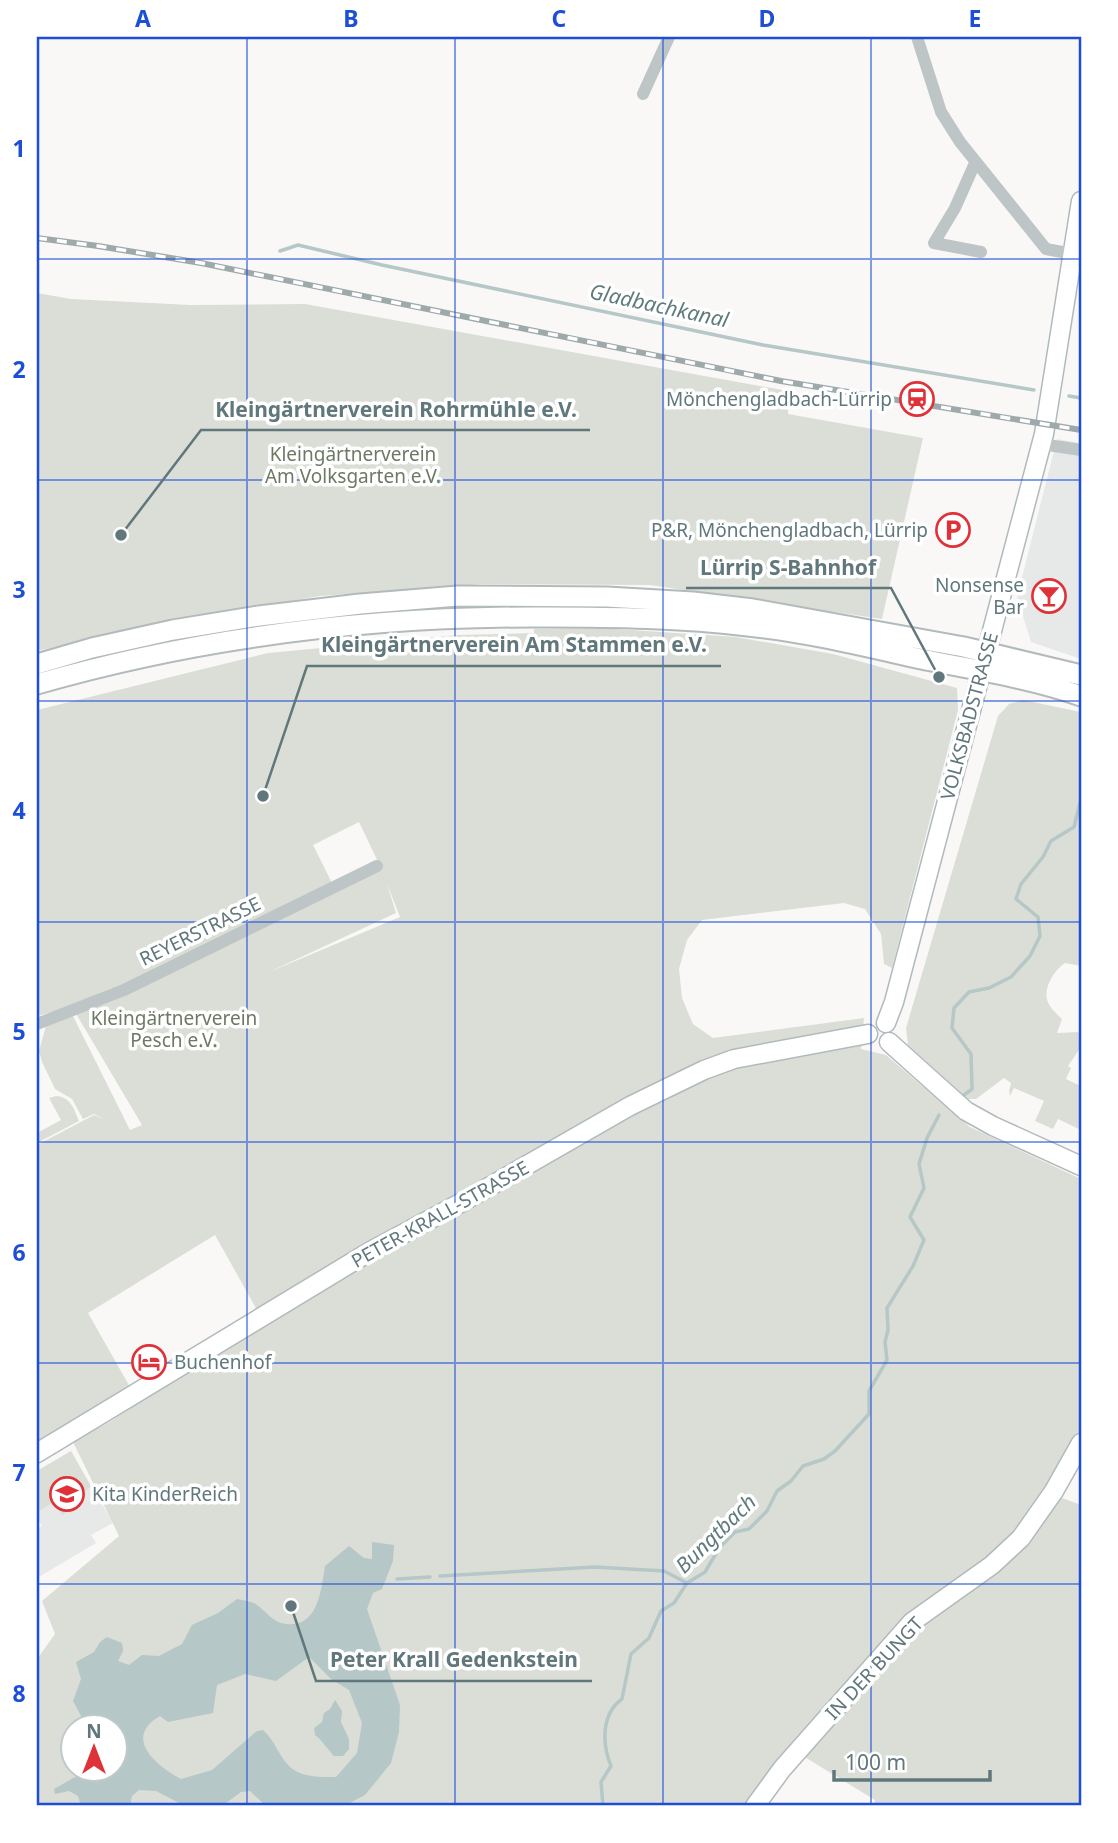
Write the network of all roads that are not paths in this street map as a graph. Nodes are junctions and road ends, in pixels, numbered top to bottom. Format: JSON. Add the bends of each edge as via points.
{"nodes":[{"id":1,"x":669,"y":37,"type":"edge"},
{"id":2,"x":918,"y":37,"type":"edge"},
{"id":3,"x":643,"y":94,"type":"dead end"},
{"id":4,"x":975,"y":163,"type":"junction"},
{"id":5,"x":1081,"y":201,"type":"edge"},
{"id":6,"x":981,"y":252,"type":"dead end"},
{"id":7,"x":1073,"y":254,"type":"junction"},
{"id":8,"x":1075,"y":278,"type":"edge"},
{"id":9,"x":1041,"y":444,"type":"junction"},
{"id":10,"x":1081,"y":450,"type":"edge"},
{"id":11,"x":984,"y":662,"type":"junction"},
{"id":12,"x":37,"y":664,"type":"edge"},
{"id":13,"x":1081,"y":675,"type":"edge"},
{"id":14,"x":37,"y":684,"type":"edge"},
{"id":15,"x":1081,"y":696,"type":"edge"},
{"id":16,"x":377,"y":866,"type":"dead end"},
{"id":17,"x":886,"y":1023,"type":"junction"},
{"id":18,"x":37,"y":1024,"type":"edge"},
{"id":19,"x":868,"y":1034,"type":"junction"},
{"id":20,"x":889,"y":1042,"type":"junction"},
{"id":21,"x":1081,"y":1166,"type":"edge"},
{"id":22,"x":1081,"y":1443,"type":"edge"},
{"id":23,"x":37,"y":1453,"type":"edge"},
{"id":24,"x":755,"y":1806,"type":"edge"}],
"edges":[{"from":1,"to":3,"type":"street"},
{"from":2,"to":4,"type":"street","via":[[941,112]]},
{"from":4,"to":6,"type":"street","via":[[934,243]]},
{"from":4,"to":7,"type":"street","via":[[1046,249]]},
{"from":5,"to":7,"type":"street","name":"VOLKSBADSTRASSE"},
{"from":7,"to":8,"type":"street","name":"VOLKSBADSTRASSE"},
{"from":8,"to":9,"type":"street","name":"VOLKSBADSTRASSE"},
{"from":9,"to":10,"type":"street"},
{"from":9,"to":11,"type":"street","name":"VOLKSBADSTRASSE"},
{"from":11,"to":12,"type":"main road","via":[[752,609],[607,597],[458,596],[259,615],[173,630]]},
{"from":11,"to":13,"type":"main road"},
{"from":11,"to":14,"type":"main road","via":[[692,620],[463,617],[362,622],[261,635],[165,652]]},
{"from":11,"to":15,"type":"main road"},
{"from":11,"to":17,"type":"street","name":"VOLKSBADSTRASSE"},
{"from":16,"to":18,"type":"street","name":"REYERSTRASSE","via":[[124,990]]},
{"from":17,"to":19,"type":"street","via":[[874,1024]]},
{"from":17,"to":20,"type":"street","via":[[892,1032]]},
{"from":19,"to":20,"type":"street","via":[[876,1045]]},
{"from":19,"to":23,"type":"street","name":"PETER-KRALL-STRASSE","via":[[734,1059],[630,1106],[369,1252]]},
{"from":20,"to":21,"type":"street","via":[[966,1111]]},
{"from":22,"to":24,"type":"street","name":"IN DER BUNGT","via":[[1021,1538],[992,1565],[912,1622]]}]}
